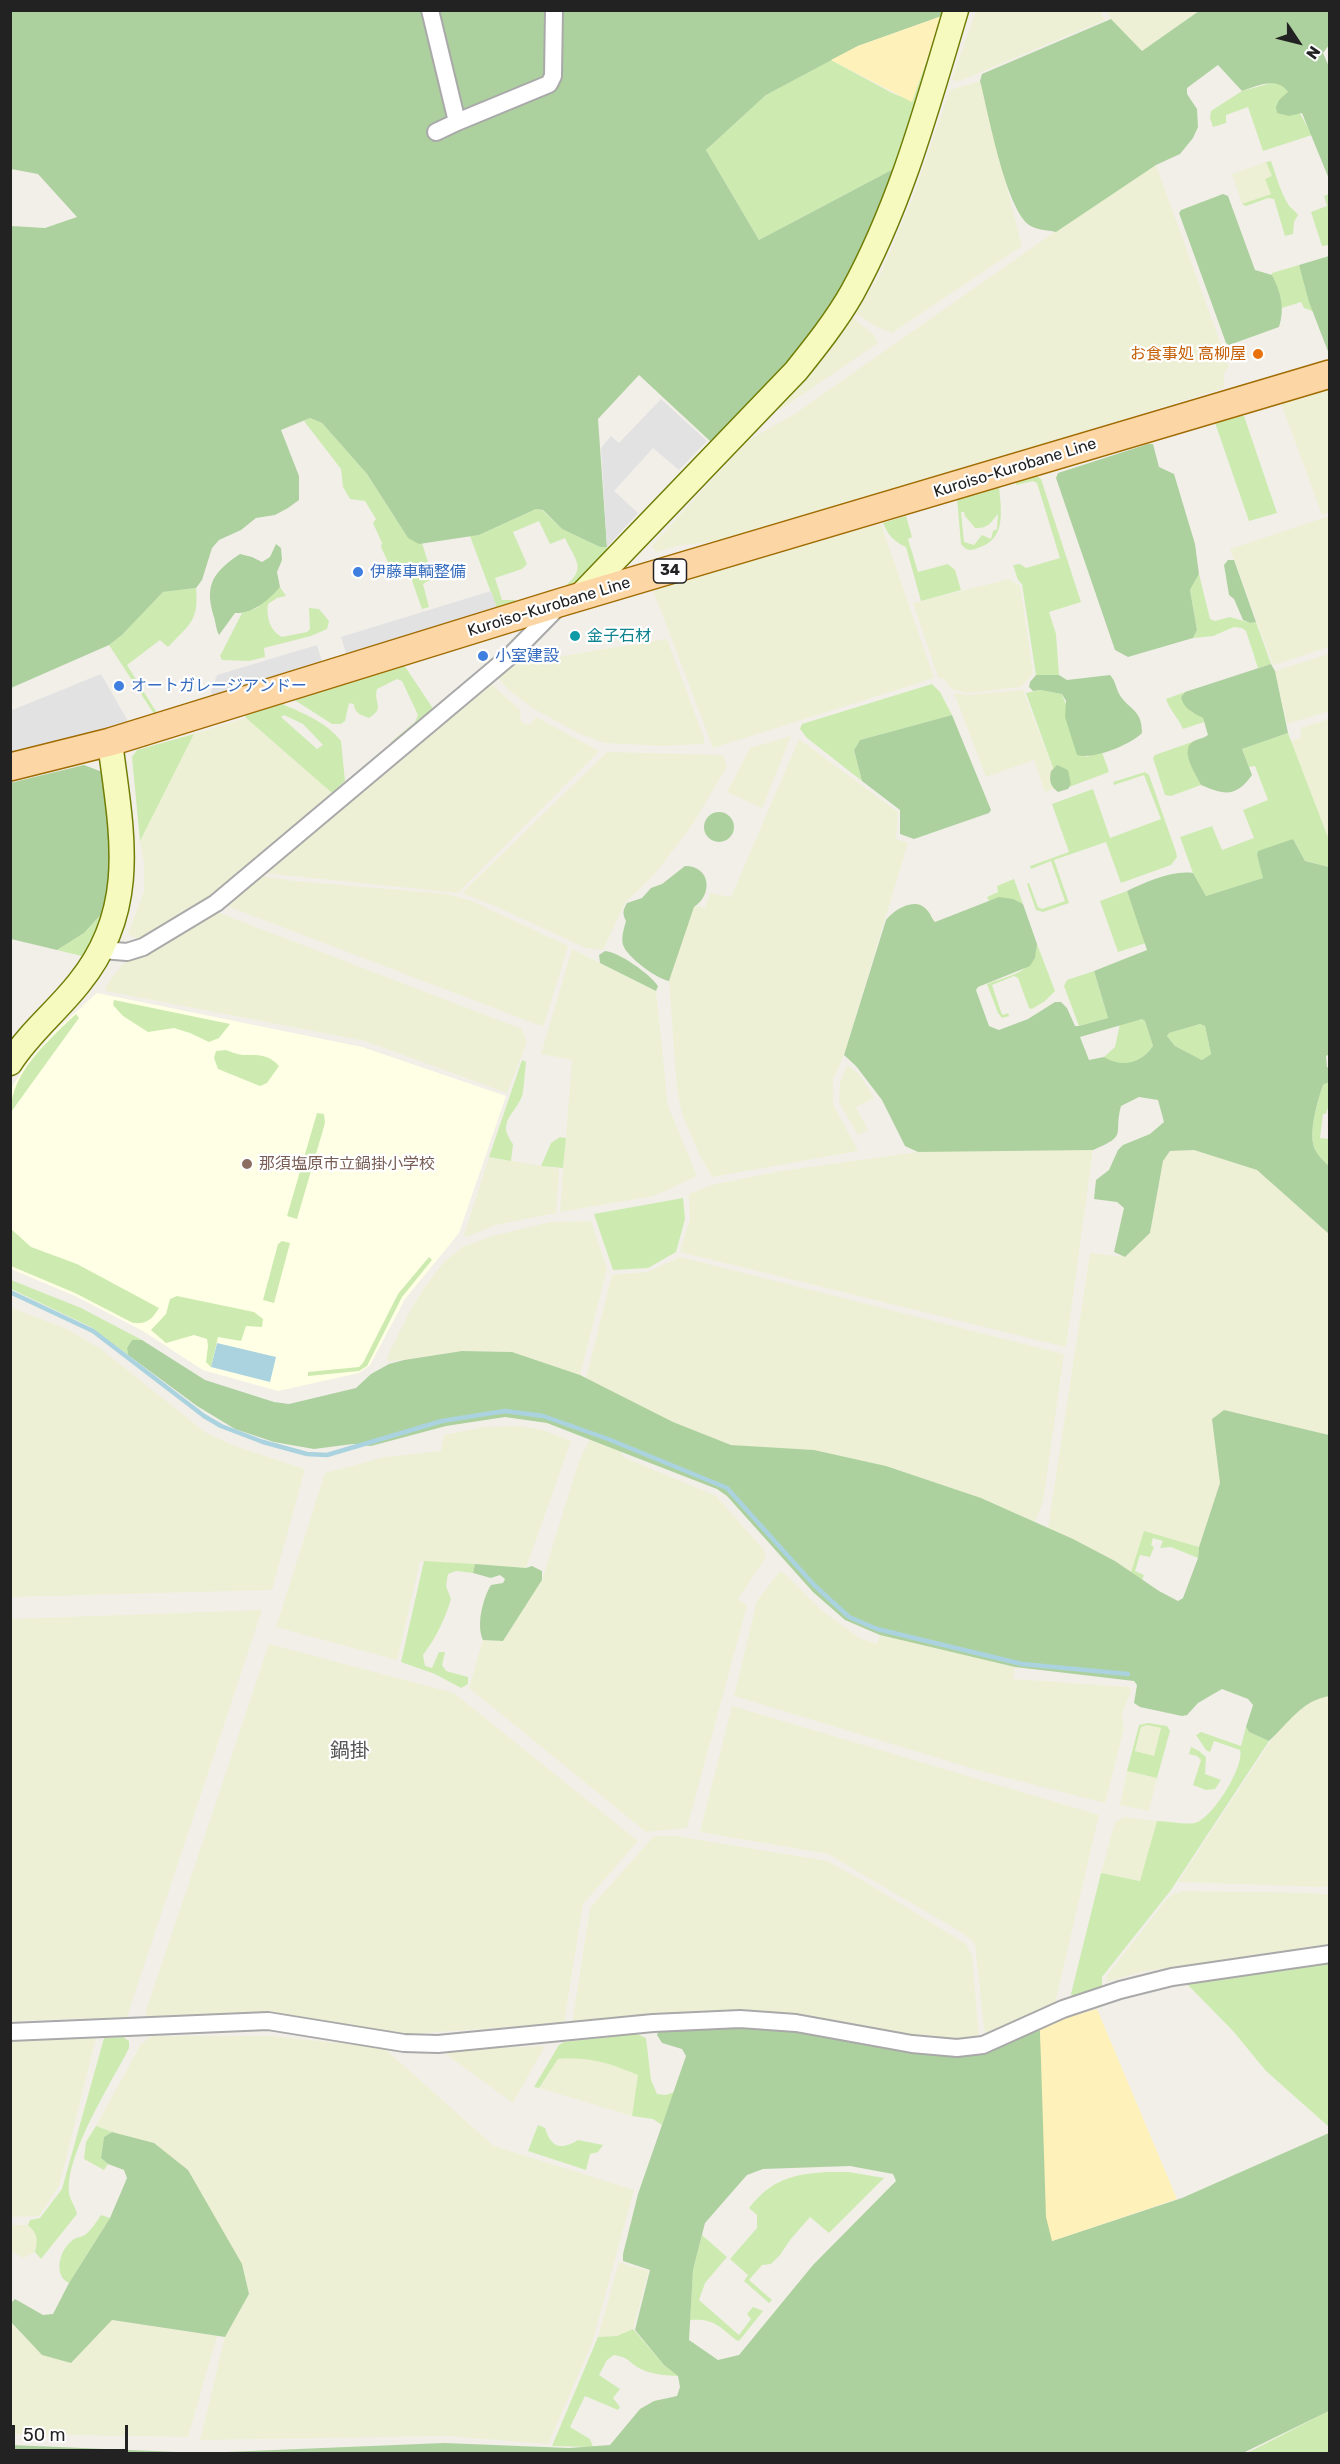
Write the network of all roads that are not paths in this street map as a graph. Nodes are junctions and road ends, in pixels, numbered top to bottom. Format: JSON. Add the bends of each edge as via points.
{"nodes":[{"id":1,"x":430,"y":10,"type":"edge"},
{"id":2,"x":554,"y":10,"type":"edge"},
{"id":3,"x":956,"y":10,"type":"edge"},
{"id":4,"x":458,"y":122,"type":"junction"},
{"id":5,"x":436,"y":132,"type":"dead end"},
{"id":6,"x":1329,"y":374,"type":"edge"},
{"id":7,"x":571,"y":600,"type":"junction"},
{"id":8,"x":110,"y":742,"type":"junction"},
{"id":9,"x":10,"y":767,"type":"edge"},
{"id":10,"x":102,"y":951,"type":"junction"},
{"id":11,"x":10,"y":1063,"type":"edge"},
{"id":12,"x":1329,"y":1954,"type":"edge"},
{"id":13,"x":10,"y":2032,"type":"edge"}],
"edges":[{"from":1,"to":4,"type":"street"},
{"from":2,"to":4,"type":"street","via":[[553,76],[549,84]]},
{"from":3,"to":7,"type":"street","via":[[903,182],[851,293],[825,336],[796,371]]},
{"from":4,"to":5,"type":"street"},
{"from":6,"to":7,"type":"main road","name":"Kuroiso-Kurobane Line","number":"34"},
{"from":7,"to":8,"type":"main road","name":"Kuroiso-Kurobane Line","number":"34"},
{"from":7,"to":10,"type":"street","via":[[216,903],[143,947],[127,952]]},
{"from":8,"to":9,"type":"main road","name":"Kuroiso-Kurobane Line","number":"34"},
{"from":8,"to":10,"type":"street","via":[[123,851],[122,879],[113,924]]},
{"from":10,"to":11,"type":"street","via":[[78,985]]},
{"from":12,"to":13,"type":"street","via":[[1176,1977],[1120,1990],[1063,2009],[983,2045],[957,2048],[796,2023],[740,2019],[653,2023],[438,2044],[404,2043],[268,2021]]}]}
